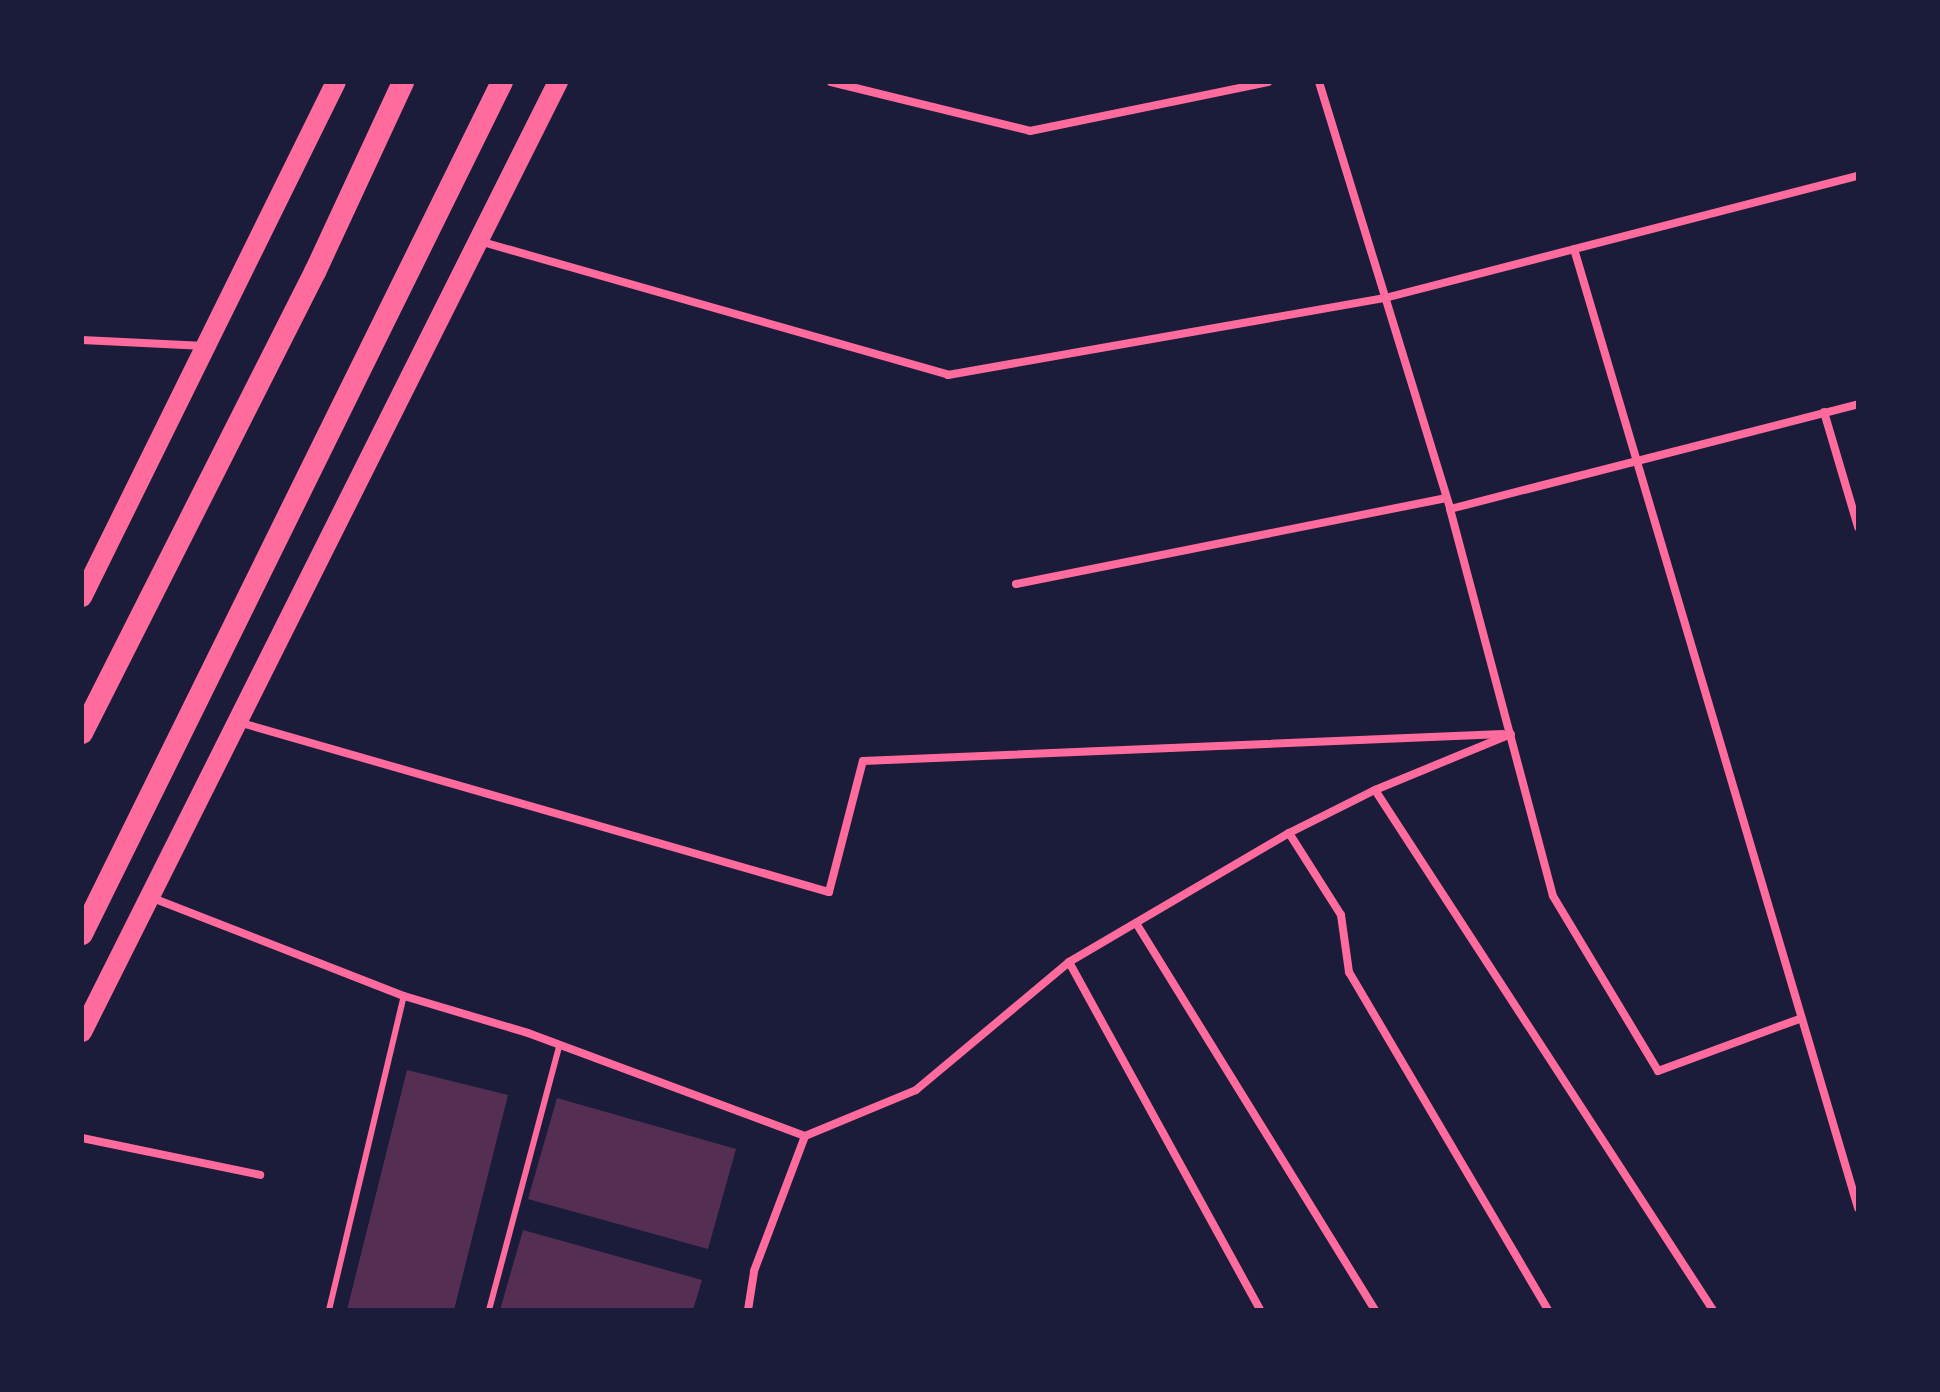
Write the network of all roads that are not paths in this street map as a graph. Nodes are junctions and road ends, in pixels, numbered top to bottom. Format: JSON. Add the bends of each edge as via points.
{"nodes":[{"id":1,"x":336,"y":82,"type":"edge"},
{"id":2,"x":403,"y":82,"type":"edge"},
{"id":3,"x":502,"y":82,"type":"edge"},
{"id":4,"x":558,"y":82,"type":"edge"},
{"id":5,"x":831,"y":82,"type":"edge"},
{"id":6,"x":1268,"y":82,"type":"edge"},
{"id":7,"x":1319,"y":82,"type":"edge"},
{"id":8,"x":1858,"y":176,"type":"edge"},
{"id":9,"x":479,"y":240,"type":"junction"},
{"id":10,"x":1574,"y":249,"type":"junction"},
{"id":11,"x":1385,"y":298,"type":"junction"},
{"id":12,"x":82,"y":340,"type":"edge"},
{"id":13,"x":206,"y":346,"type":"junction"},
{"id":14,"x":1858,"y":404,"type":"edge"},
{"id":15,"x":1824,"y":412,"type":"junction"},
{"id":16,"x":1637,"y":464,"type":"junction"},
{"id":17,"x":1447,"y":498,"type":"junction"},
{"id":18,"x":1450,"y":509,"type":"junction"},
{"id":19,"x":1858,"y":527,"type":"edge"},
{"id":20,"x":1016,"y":584,"type":"dead end"},
{"id":21,"x":82,"y":597,"type":"edge"},
{"id":22,"x":238,"y":722,"type":"junction"},
{"id":23,"x":82,"y":733,"type":"edge"},
{"id":24,"x":1511,"y":734,"type":"junction"},
{"id":25,"x":1375,"y":790,"type":"junction"},
{"id":26,"x":1289,"y":833,"type":"junction"},
{"id":27,"x":150,"y":897,"type":"junction"},
{"id":28,"x":1136,"y":923,"type":"junction"},
{"id":29,"x":82,"y":934,"type":"edge"},
{"id":30,"x":1069,"y":962,"type":"junction"},
{"id":31,"x":404,"y":996,"type":"junction"},
{"id":32,"x":1802,"y":1018,"type":"junction"},
{"id":33,"x":82,"y":1032,"type":"edge"},
{"id":34,"x":559,"y":1047,"type":"junction"},
{"id":35,"x":805,"y":1136,"type":"junction"},
{"id":36,"x":82,"y":1138,"type":"edge"},
{"id":37,"x":260,"y":1175,"type":"dead end"},
{"id":38,"x":1858,"y":1208,"type":"edge"},
{"id":39,"x":329,"y":1310,"type":"edge"},
{"id":40,"x":489,"y":1310,"type":"edge"},
{"id":41,"x":748,"y":1310,"type":"edge"},
{"id":42,"x":1260,"y":1310,"type":"edge"},
{"id":43,"x":1375,"y":1310,"type":"edge"},
{"id":44,"x":1548,"y":1310,"type":"edge"},
{"id":45,"x":1713,"y":1310,"type":"edge"}],
"edges":[{"from":1,"to":13,"type":"main road"},
{"from":2,"to":23,"type":"highway","via":[[315,272]]},
{"from":3,"to":29,"type":"highway"},
{"from":4,"to":9,"type":"main road"},
{"from":5,"to":6,"type":"street","via":[[1030,131]]},
{"from":7,"to":11,"type":"street"},
{"from":8,"to":10,"type":"street"},
{"from":9,"to":11,"type":"street","via":[[948,375]]},
{"from":9,"to":22,"type":"main road"},
{"from":10,"to":11,"type":"street"},
{"from":10,"to":16,"type":"street"},
{"from":11,"to":17,"type":"street"},
{"from":12,"to":13,"type":"street"},
{"from":13,"to":21,"type":"main road"},
{"from":14,"to":15,"type":"street"},
{"from":15,"to":16,"type":"street"},
{"from":15,"to":19,"type":"street"},
{"from":16,"to":18,"type":"street"},
{"from":16,"to":32,"type":"street"},
{"from":17,"to":18,"type":"street"},
{"from":17,"to":20,"type":"street"},
{"from":18,"to":24,"type":"street"},
{"from":22,"to":24,"type":"street","via":[[829,892],[863,761]]},
{"from":22,"to":27,"type":"main road"},
{"from":24,"to":25,"type":"street"},
{"from":24,"to":32,"type":"street","via":[[1553,896],[1658,1071]]},
{"from":25,"to":26,"type":"street"},
{"from":25,"to":45,"type":"street"},
{"from":26,"to":28,"type":"street"},
{"from":26,"to":44,"type":"street","via":[[1341,915],[1349,972]]},
{"from":27,"to":31,"type":"street"},
{"from":27,"to":33,"type":"main road"},
{"from":28,"to":30,"type":"street"},
{"from":28,"to":43,"type":"street"},
{"from":30,"to":35,"type":"street","via":[[916,1090]]},
{"from":30,"to":42,"type":"street"},
{"from":31,"to":34,"type":"street"},
{"from":31,"to":39,"type":"lane"},
{"from":32,"to":38,"type":"street"},
{"from":34,"to":35,"type":"street"},
{"from":34,"to":40,"type":"lane"},
{"from":35,"to":41,"type":"street","via":[[754,1271]]},
{"from":36,"to":37,"type":"street"}]}
